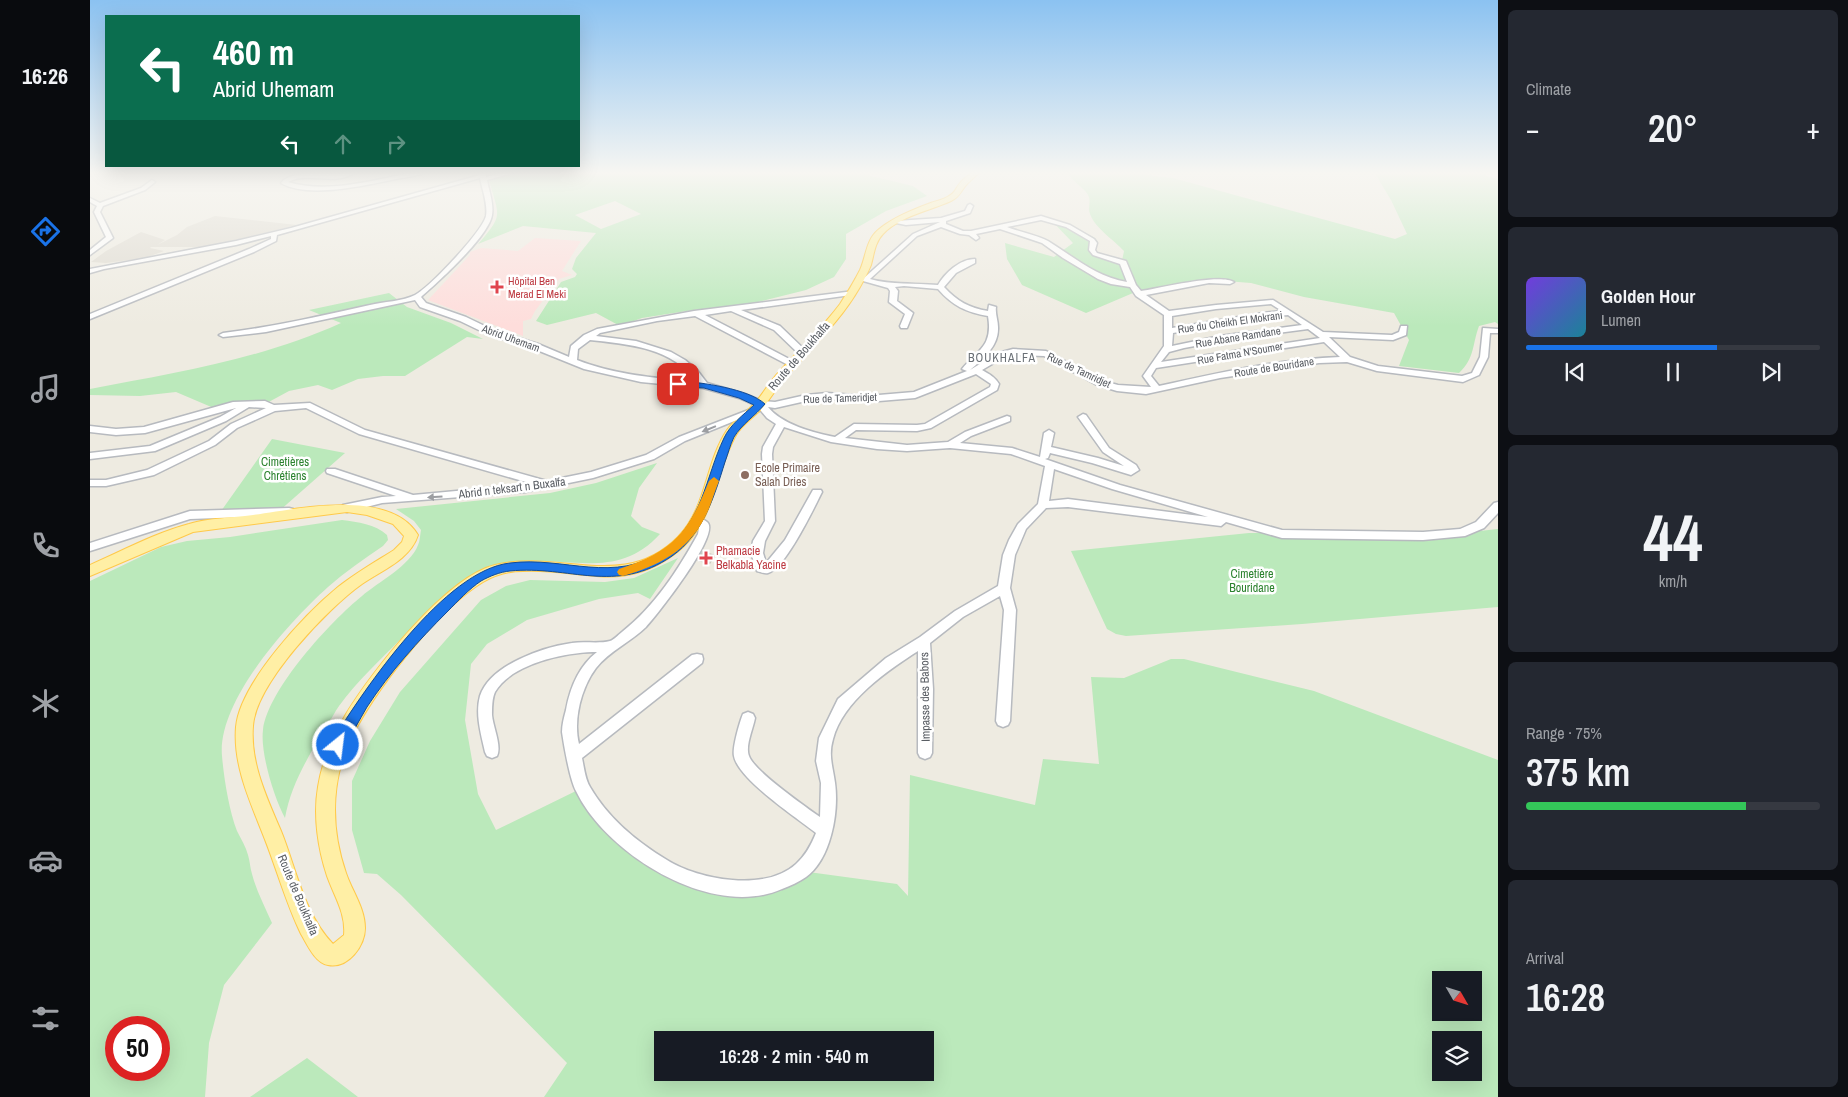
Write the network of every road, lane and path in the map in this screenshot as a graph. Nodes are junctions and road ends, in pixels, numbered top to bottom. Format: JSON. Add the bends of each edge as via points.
{"nodes":[{"id":1,"x":100,"y":223,"type":"edge"},
{"id":2,"x":309,"y":223,"type":"edge"},
{"id":3,"x":486,"y":223,"type":"edge"},
{"id":4,"x":896,"y":223,"type":"edge"},
{"id":5,"x":940,"y":223,"type":"edge"},
{"id":6,"x":944,"y":223,"type":"edge"},
{"id":7,"x":1016,"y":223,"type":"edge"},
{"id":8,"x":1060,"y":223,"type":"edge"},
{"id":9,"x":1001,"y":227,"type":"junction"},
{"id":10,"x":274,"y":233,"type":"junction"},
{"id":11,"x":971,"y":233,"type":"junction"},
{"id":12,"x":976,"y":239,"type":"dead end"},
{"id":13,"x":90,"y":253,"type":"edge"},
{"id":14,"x":972,"y":260,"type":"dead end"},
{"id":15,"x":91,"y":266,"type":"edge"},
{"id":16,"x":863,"y":280,"type":"junction"},
{"id":17,"x":1230,"y":282,"type":"dead end"},
{"id":18,"x":890,"y":285,"type":"junction"},
{"id":19,"x":1132,"y":285,"type":"junction"},
{"id":20,"x":940,"y":287,"type":"junction"},
{"id":21,"x":851,"y":293,"type":"junction"},
{"id":22,"x":1140,"y":294,"type":"junction"},
{"id":23,"x":417,"y":297,"type":"junction"},
{"id":24,"x":732,"y":309,"type":"junction"},
{"id":25,"x":692,"y":313,"type":"junction"},
{"id":26,"x":1290,"y":313,"type":"junction"},
{"id":27,"x":1168,"y":314,"type":"junction"},
{"id":28,"x":90,"y":317,"type":"edge"},
{"id":29,"x":904,"y":326,"type":"dead end"},
{"id":30,"x":1310,"y":326,"type":"junction"},
{"id":31,"x":1404,"y":328,"type":"dead end"},
{"id":32,"x":1170,"y":331,"type":"junction"},
{"id":33,"x":1498,"y":331,"type":"edge"},
{"id":34,"x":223,"y":335,"type":"dead end"},
{"id":35,"x":1324,"y":336,"type":"junction"},
{"id":36,"x":587,"y":337,"type":"junction"},
{"id":37,"x":1166,"y":350,"type":"junction"},
{"id":38,"x":802,"y":352,"type":"junction"},
{"id":39,"x":1001,"y":355,"type":"joint"},
{"id":40,"x":1347,"y":359,"type":"junction"},
{"id":41,"x":573,"y":362,"type":"junction"},
{"id":42,"x":792,"y":364,"type":"junction"},
{"id":43,"x":1154,"y":366,"type":"junction"},
{"id":44,"x":976,"y":370,"type":"junction"},
{"id":45,"x":953,"y":380,"type":"junction"},
{"id":46,"x":704,"y":385,"type":"junction"},
{"id":47,"x":1156,"y":388,"type":"junction"},
{"id":48,"x":248,"y":404,"type":"junction"},
{"id":49,"x":273,"y":408,"type":"junction"},
{"id":50,"x":757,"y":408,"type":"junction"},
{"id":51,"x":1083,"y":417,"type":"dead end"},
{"id":52,"x":1007,"y":419,"type":"dead end"},
{"id":53,"x":781,"y":423,"type":"junction"},
{"id":54,"x":90,"y":429,"type":"edge"},
{"id":55,"x":1049,"y":433,"type":"dead end"},
{"id":56,"x":837,"y":440,"type":"junction"},
{"id":57,"x":950,"y":445,"type":"junction"},
{"id":58,"x":1046,"y":449,"type":"junction"},
{"id":59,"x":90,"y":456,"type":"edge"},
{"id":60,"x":1046,"y":462,"type":"junction"},
{"id":61,"x":331,"y":471,"type":"dead end"},
{"id":62,"x":90,"y":483,"type":"edge"},
{"id":63,"x":549,"y":485,"type":"junction"},
{"id":64,"x":817,"y":492,"type":"dead end"},
{"id":65,"x":414,"y":498,"type":"junction"},
{"id":66,"x":1043,"y":505,"type":"junction"},
{"id":67,"x":1498,"y":506,"type":"edge"},
{"id":68,"x":347,"y":508,"type":"junction"},
{"id":69,"x":298,"y":513,"type":"junction"},
{"id":70,"x":697,"y":521,"type":"junction"},
{"id":71,"x":1243,"y":523,"type":"junction"},
{"id":72,"x":90,"y":547,"type":"edge"},
{"id":73,"x":90,"y":570,"type":"edge"},
{"id":74,"x":1004,"y":588,"type":"junction"},
{"id":75,"x":924,"y":641,"type":"junction"},
{"id":76,"x":613,"y":646,"type":"junction"},
{"id":77,"x":697,"y":659,"type":"dead end"},
{"id":78,"x":748,"y":718,"type":"dead end"},
{"id":79,"x":1003,"y":721,"type":"dead end"},
{"id":80,"x":492,"y":752,"type":"dead end"},
{"id":81,"x":925,"y":753,"type":"dead end"},
{"id":82,"x":574,"y":756,"type":"junction"},
{"id":83,"x":825,"y":830,"type":"junction"}],
"edges":[{"from":1,"to":13,"type":"street","via":[[110,238]]},
{"from":2,"to":10,"type":"street"},
{"from":3,"to":23,"type":"street","via":[[446,272]]},
{"from":4,"to":16,"type":"main road","name":"Route de Boukhalfa","via":[[875,237]]},
{"from":5,"to":16,"type":"street","via":[[916,235]]},
{"from":6,"to":11,"type":"street","via":[[965,234]]},
{"from":7,"to":9,"type":"street"},
{"from":8,"to":19,"type":"street","via":[[1092,240],[1095,254],[1123,263]]},
{"from":9,"to":11,"type":"street"},
{"from":9,"to":19,"type":"street","via":[[1044,242],[1065,258],[1114,282]]},
{"from":10,"to":15,"type":"street","via":[[103,267]]},
{"from":10,"to":28,"type":"street","via":[[274,240],[256,249]]},
{"from":11,"to":12,"type":"street"},
{"from":14,"to":20,"type":"street","via":[[952,271]]},
{"from":16,"to":18,"type":"street"},
{"from":16,"to":21,"type":"main road","name":"Route de Boukhalfa"},
{"from":17,"to":22,"type":"street","via":[[1209,281]]},
{"from":18,"to":20,"type":"street"},
{"from":18,"to":29,"type":"street","via":[[894,291],[894,302],[909,313]]},
{"from":19,"to":22,"type":"street"},
{"from":20,"to":45,"type":"street","via":[[954,304],[972,310],[992,310],[994,322],[992,342]]},
{"from":21,"to":24,"type":"street"},
{"from":21,"to":38,"type":"main road","name":"Route de Boukhalfa","via":[[840,311]]},
{"from":22,"to":27,"type":"street"},
{"from":23,"to":34,"type":"street","via":[[266,330]]},
{"from":23,"to":41,"type":"street","name":"Abrid Uhemam","via":[[423,305]]},
{"from":24,"to":25,"type":"street"},
{"from":24,"to":38,"type":"street","via":[[777,328]]},
{"from":25,"to":36,"type":"street","via":[[597,331]]},
{"from":25,"to":42,"type":"street"},
{"from":26,"to":27,"type":"street","via":[[1268,301]]},
{"from":26,"to":30,"type":"street"},
{"from":26,"to":32,"type":"street","name":"Rue du Cheikh El Mokrani"},
{"from":27,"to":32,"type":"street"},
{"from":30,"to":35,"type":"street"},
{"from":30,"to":37,"type":"street","name":"Rue Abane Ramdane"},
{"from":31,"to":35,"type":"street","name":"Rue Fatma N'Soumer","via":[[1393,338]]},
{"from":32,"to":37,"type":"street"},
{"from":33,"to":40,"type":"street","name":"Route de Bouridane","via":[[1486,330],[1484,357],[1475,375],[1463,379],[1377,368]]},
{"from":35,"to":40,"type":"street"},
{"from":35,"to":43,"type":"street","name":"Rue Fatma N'Soumer"},
{"from":36,"to":41,"type":"street","via":[[574,348]]},
{"from":36,"to":46,"type":"street","via":[[632,342],[660,350],[698,374]]},
{"from":37,"to":43,"type":"street"},
{"from":38,"to":42,"type":"main road","name":"Route de Boukhalfa"},
{"from":39,"to":44,"type":"street","name":"Rue de Tameridjet"},
{"from":39,"to":47,"type":"street","name":"Rue de Tamridjet","via":[[1013,352],[1046,354],[1117,388],[1146,391]]},
{"from":40,"to":47,"type":"street","name":"Route de Bouridane","via":[[1306,361]]},
{"from":41,"to":46,"type":"street","name":"Abrid Uhemam","via":[[641,379]]},
{"from":42,"to":50,"type":"main road","name":"Route de Boukhalfa"},
{"from":43,"to":47,"type":"street","via":[[1148,376]]},
{"from":44,"to":45,"type":"street","name":"Rue de Tameridjet"},
{"from":44,"to":56,"type":"street","via":[[991,379],[994,388],[928,426],[854,427]]},
{"from":45,"to":50,"type":"street","name":"Rue de Tameridjet","via":[[915,395],[867,399],[827,396]]},
{"from":46,"to":50,"type":"street","name":"Abrid Uhemam","via":[[742,396]]},
{"from":48,"to":49,"type":"street","via":[[265,404]]},
{"from":48,"to":54,"type":"street","via":[[216,409],[144,430],[116,432]]},
{"from":48,"to":59,"type":"street","via":[[223,419],[152,449]]},
{"from":49,"to":62,"type":"street","via":[[150,473],[106,483]]},
{"from":49,"to":63,"type":"street","via":[[307,405],[362,432]]},
{"from":50,"to":53,"type":"street"},
{"from":50,"to":63,"type":"street","name":"Abrid n teksart n Buxalfa","one_way":true,"via":[[630,465]]},
{"from":50,"to":70,"type":"main road","name":"Route de Boukhalfa","via":[[729,438]]},
{"from":51,"to":58,"type":"street","via":[[1106,450],[1134,470],[1125,472],[1094,460]]},
{"from":52,"to":57,"type":"street","via":[[992,423]]},
{"from":53,"to":56,"type":"street"},
{"from":53,"to":64,"type":"street","via":[[767,454],[770,522],[757,553],[761,568],[767,569],[778,559]]},
{"from":55,"to":58,"type":"street"},
{"from":56,"to":57,"type":"street","via":[[907,448]]},
{"from":57,"to":60,"type":"street","via":[[1000,449]]},
{"from":58,"to":60,"type":"street"},
{"from":60,"to":66,"type":"street"},
{"from":60,"to":71,"type":"street","via":[[1116,487]]},
{"from":61,"to":65,"type":"street"},
{"from":63,"to":65,"type":"street","name":"Abrid n teksart n Buxalfa","one_way":true},
{"from":65,"to":68,"type":"street","name":"Abrid n teksart n Buxalfa","via":[[382,500]]},
{"from":66,"to":71,"type":"street","via":[[1068,503],[1206,522]]},
{"from":66,"to":74,"type":"street","via":[[1022,527],[1015,540]]},
{"from":67,"to":71,"type":"street","via":[[1474,528],[1461,533],[1423,536],[1282,534]]},
{"from":68,"to":69,"type":"main road","name":"Route de Boukhalfa"},
{"from":68,"to":70,"type":"main road","name":"Route de Boukhalfa","via":[[369,511],[398,521],[411,535],[408,544],[337,596],[294,640],[252,700],[244,730],[245,751],[265,819],[300,906],[321,948],[329,955],[338,955],[349,946],[355,935],[355,920],[337,878],[329,842],[325,796],[333,755],[363,702],[392,664],[420,631],[477,578],[510,567],[628,572],[668,553]]},
{"from":69,"to":72,"type":"street","via":[[190,515]]},
{"from":69,"to":73,"type":"main road","name":"Route de Boukhalfa","via":[[191,528]]},
{"from":70,"to":76,"type":"street","via":[[705,526],[704,534],[682,571],[641,624]]},
{"from":74,"to":75,"type":"street","via":[[959,614]]},
{"from":74,"to":79,"type":"street","via":[[1010,610]]},
{"from":75,"to":81,"type":"street","name":"Impasse des Babors"},
{"from":75,"to":83,"type":"street","via":[[891,662],[843,703],[826,738],[823,761],[829,813]]},
{"from":76,"to":80,"type":"street","via":[[564,649],[512,669],[496,681],[487,694],[484,718]]},
{"from":76,"to":82,"type":"street","via":[[592,664],[581,681],[569,731]]},
{"from":77,"to":82,"type":"street"},
{"from":78,"to":83,"type":"street","via":[[741,756],[744,764]]},
{"from":82,"to":83,"type":"street","via":[[582,788],[599,813],[622,837],[662,866],[704,884],[754,888],[778,883],[806,866],[815,855]]}]}
